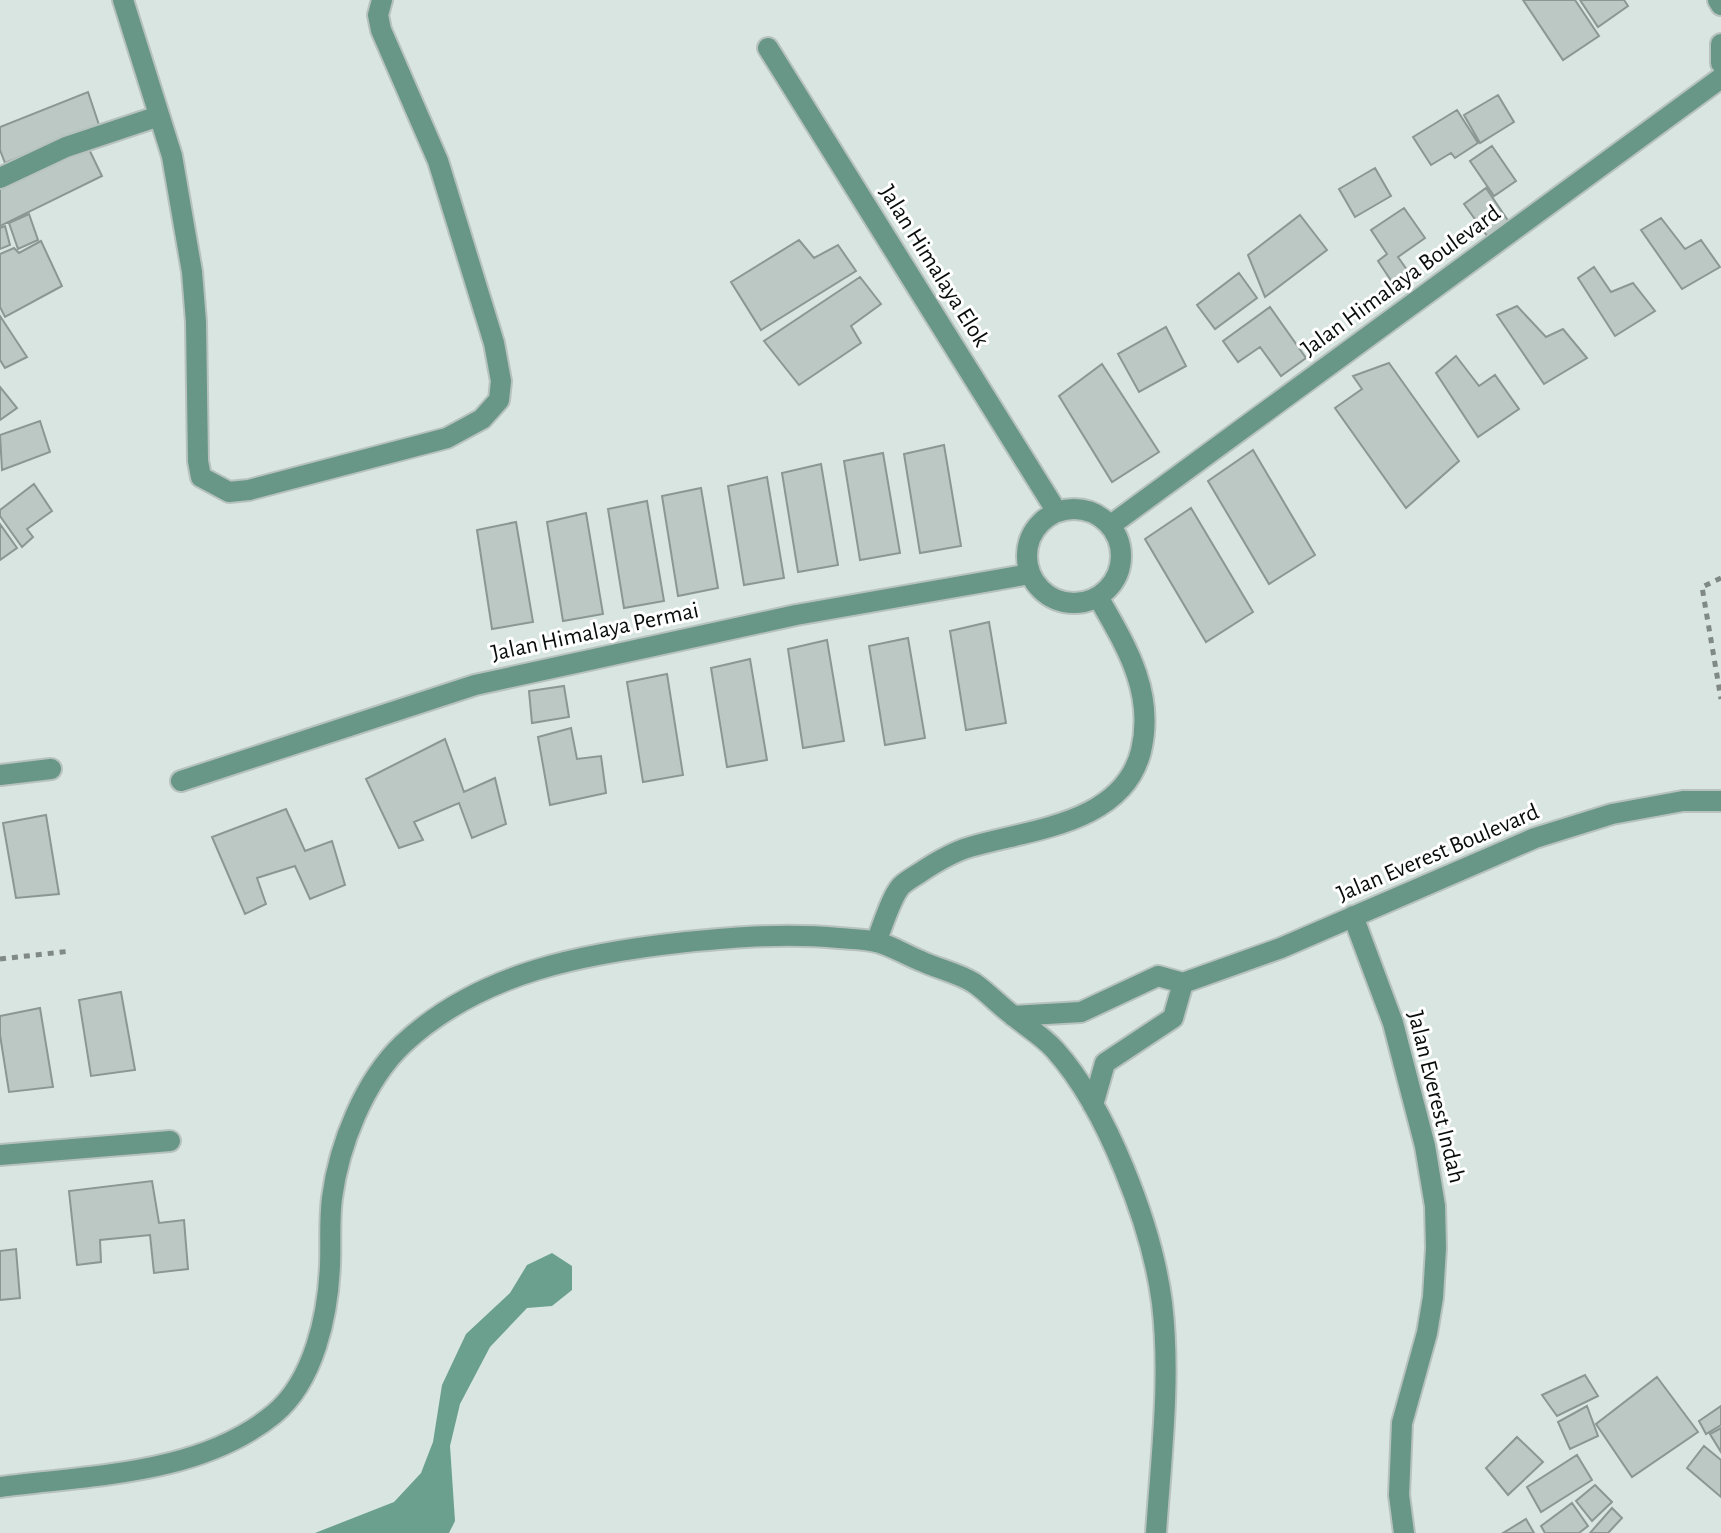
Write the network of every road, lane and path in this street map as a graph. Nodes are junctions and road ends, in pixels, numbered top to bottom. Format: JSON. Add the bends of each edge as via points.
{"nodes":[{"id":1,"x":123,"y":0,"type":"edge"},
{"id":2,"x":382,"y":0,"type":"edge"},
{"id":3,"x":1718,"y":0,"type":"edge"},
{"id":4,"x":1721,"y":5,"type":"edge"},
{"id":5,"x":1721,"y":44,"type":"edge"},
{"id":6,"x":768,"y":48,"type":"dead end"},
{"id":7,"x":1721,"y":63,"type":"edge"},
{"id":8,"x":1721,"y":78,"type":"edge"},
{"id":9,"x":159,"y":116,"type":"junction"},
{"id":10,"x":0,"y":178,"type":"edge"},
{"id":11,"x":1057,"y":512,"type":"junction"},
{"id":12,"x":1111,"y":525,"type":"junction"},
{"id":13,"x":1030,"y":574,"type":"junction"},
{"id":14,"x":1721,"y":578,"type":"edge"},
{"id":15,"x":1098,"y":597,"type":"junction"},
{"id":16,"x":1721,"y":699,"type":"edge"},
{"id":17,"x":51,"y":769,"type":"dead end"},
{"id":18,"x":0,"y":775,"type":"edge"},
{"id":19,"x":181,"y":781,"type":"dead end"},
{"id":20,"x":1721,"y":801,"type":"edge"},
{"id":21,"x":1353,"y":916,"type":"junction"},
{"id":22,"x":876,"y":942,"type":"junction"},
{"id":23,"x":71,"y":951,"type":"dead end"},
{"id":24,"x":0,"y":959,"type":"edge"},
{"id":25,"x":1183,"y":983,"type":"junction"},
{"id":26,"x":1013,"y":1016,"type":"junction"},
{"id":27,"x":1093,"y":1105,"type":"junction"},
{"id":28,"x":170,"y":1141,"type":"dead end"},
{"id":29,"x":0,"y":1155,"type":"edge"},
{"id":30,"x":0,"y":1487,"type":"edge"},
{"id":31,"x":1156,"y":1533,"type":"edge"},
{"id":32,"x":1404,"y":1533,"type":"edge"}],
"edges":[{"from":1,"to":9,"type":"street"},
{"from":2,"to":9,"type":"street","via":[[381,30],[438,161],[501,381],[493,408],[447,438],[249,490],[229,492],[201,477],[192,272],[172,156]]},
{"from":3,"to":4,"type":"street"},
{"from":5,"to":7,"type":"street"},
{"from":6,"to":11,"type":"street","name":"Jalan Himalaya Elok"},
{"from":8,"to":12,"type":"street","name":"Jalan Himalaya Boulevard"},
{"from":9,"to":10,"type":"street","via":[[66,147]]},
{"from":11,"to":12,"type":"street","via":[[1086,510]]},
{"from":11,"to":13,"type":"street","via":[[1044,519],[1029,543]]},
{"from":12,"to":15,"type":"street","via":[[1122,556],[1111,586]]},
{"from":13,"to":15,"type":"street","via":[[1051,597],[1067,603]]},
{"from":13,"to":19,"type":"street","name":"Jalan Himalaya Permai","via":[[796,615],[475,685]]},
{"from":14,"to":16,"type":"path","via":[[1702,587]]},
{"from":15,"to":22,"type":"street","via":[[1140,678],[1146,730],[1131,777],[1091,812],[970,847],[925,870],[900,887]]},
{"from":17,"to":18,"type":"street"},
{"from":20,"to":21,"type":"street","name":"Jalan Everest Boulevard","via":[[1683,801],[1535,838]]},
{"from":21,"to":25,"type":"street","name":"Jalan Everest Boulevard"},
{"from":21,"to":32,"type":"street","name":"Jalan Everest Indah","via":[[1393,1023],[1435,1206],[1433,1297],[1402,1423],[1399,1495]]},
{"from":22,"to":26,"type":"street","via":[[972,982]]},
{"from":22,"to":30,"type":"street","via":[[757,934],[653,946],[525,972],[460,1000],[380,1068],[356,1118],[331,1202],[326,1309],[298,1386],[277,1412],[213,1449],[172,1462]]},
{"from":23,"to":24,"type":"path"},
{"from":25,"to":26,"type":"street","via":[[1158,976],[1081,1012]]},
{"from":25,"to":27,"type":"street","via":[[1173,1018],[1105,1063]]},
{"from":26,"to":27,"type":"street","via":[[1053,1047]]},
{"from":27,"to":31,"type":"street","via":[[1147,1234],[1162,1302],[1165,1366]]},
{"from":28,"to":29,"type":"street"}]}
